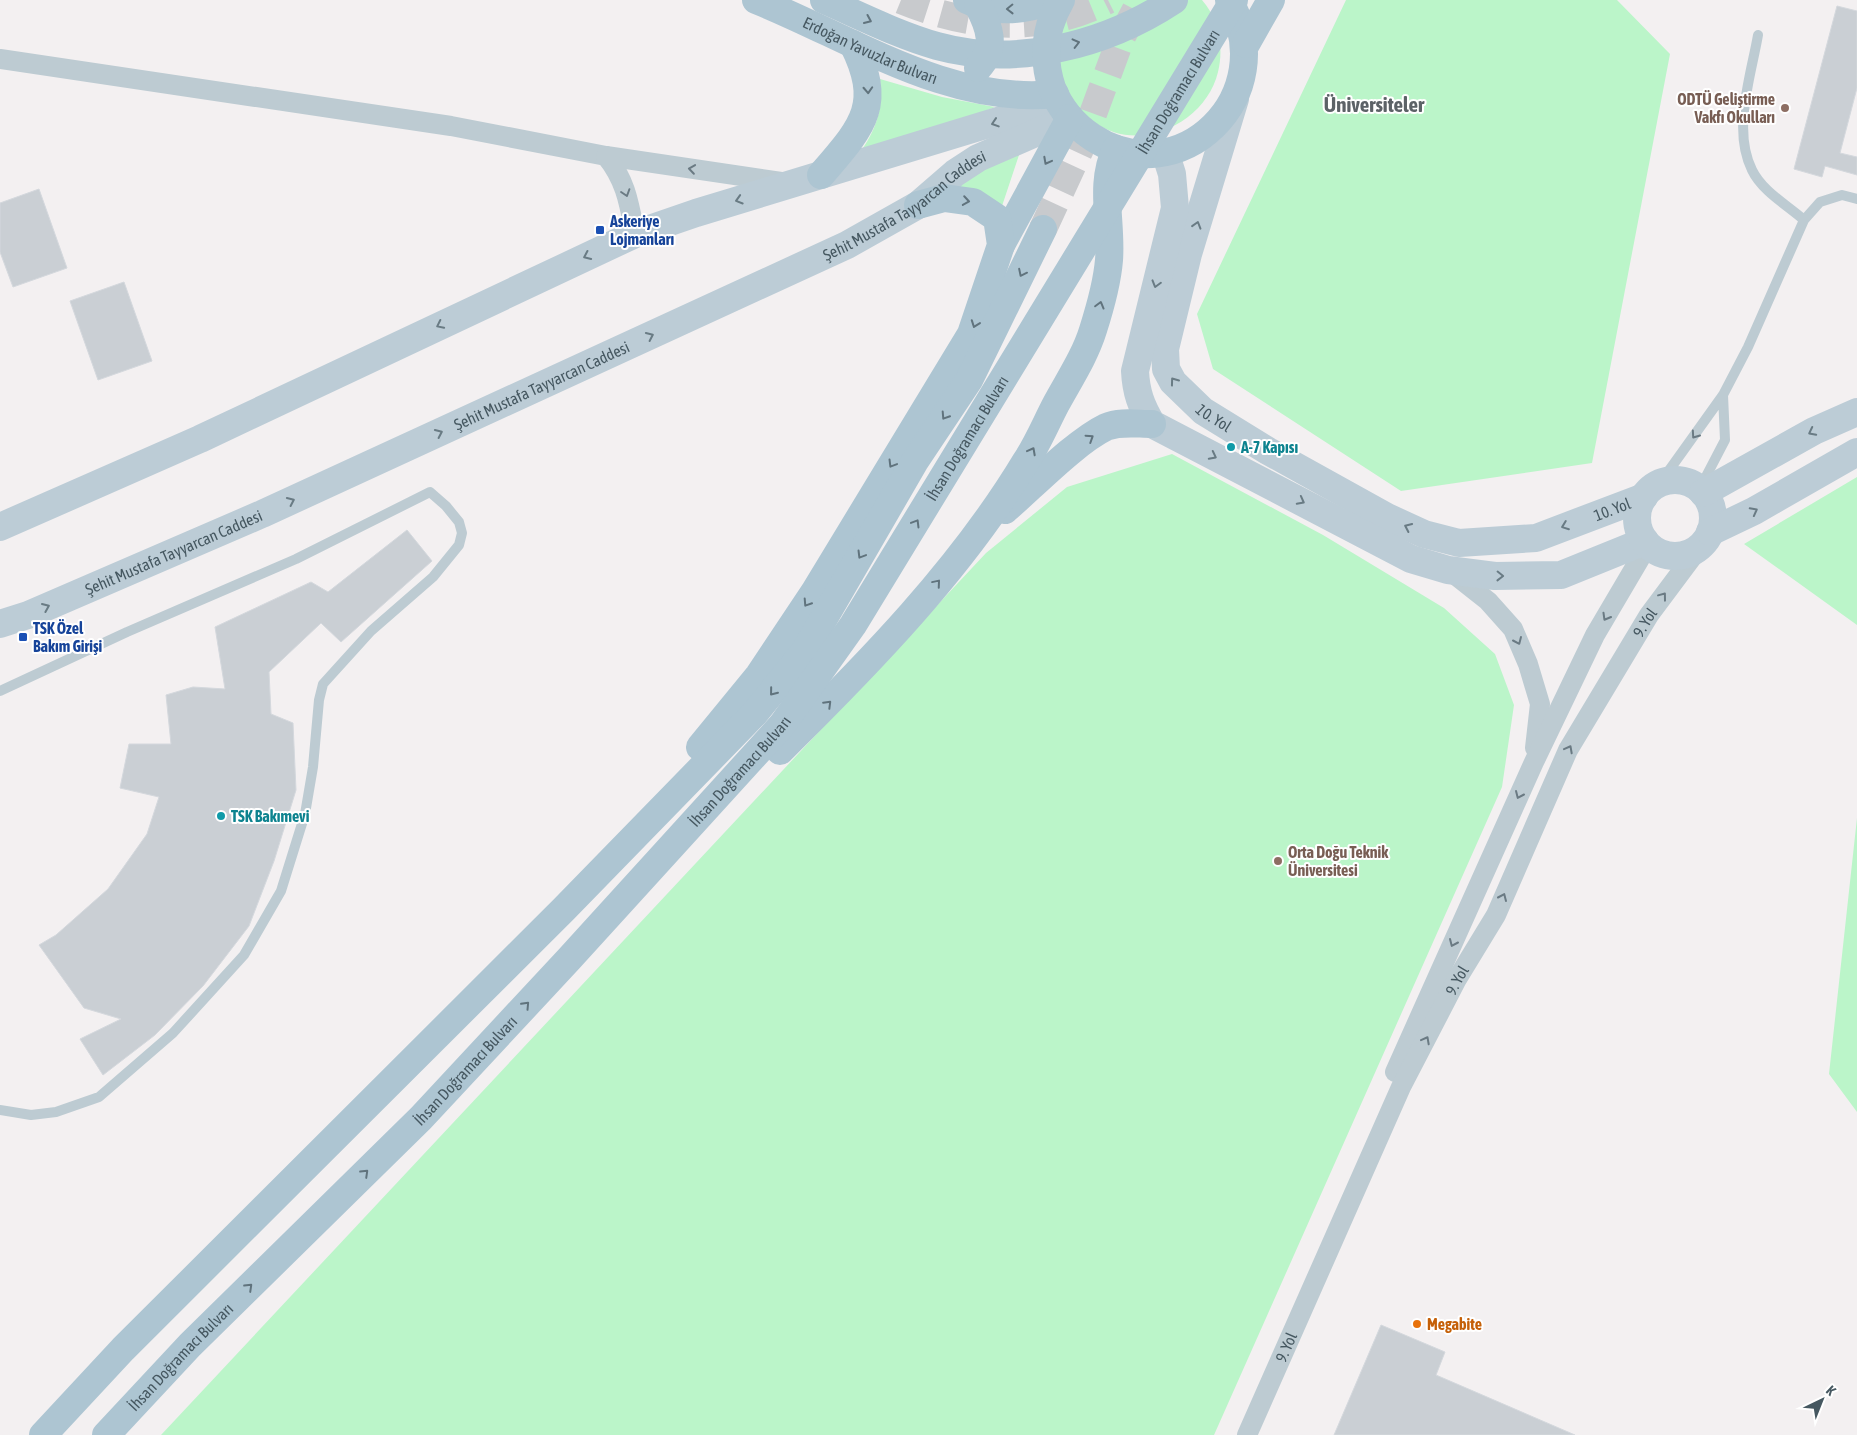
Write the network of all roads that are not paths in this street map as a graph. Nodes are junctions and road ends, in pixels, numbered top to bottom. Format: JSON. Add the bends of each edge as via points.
{"nodes":[{"id":1,"x":756,"y":0,"type":"edge"},
{"id":2,"x":824,"y":0,"type":"edge"},
{"id":3,"x":1054,"y":0,"type":"edge"},
{"id":4,"x":1061,"y":0,"type":"edge"},
{"id":5,"x":1174,"y":0,"type":"edge"},
{"id":6,"x":1229,"y":0,"type":"edge"},
{"id":7,"x":1234,"y":0,"type":"edge"},
{"id":8,"x":1271,"y":0,"type":"edge"},
{"id":9,"x":972,"y":3,"type":"edge"},
{"id":10,"x":1758,"y":35,"type":"dead end"},
{"id":11,"x":853,"y":44,"type":"junction"},
{"id":12,"x":1246,"y":44,"type":"junction"},
{"id":13,"x":0,"y":59,"type":"edge"},
{"id":14,"x":960,"y":84,"type":"junction"},
{"id":15,"x":1055,"y":94,"type":"junction"},
{"id":16,"x":1235,"y":99,"type":"junction"},
{"id":17,"x":1070,"y":118,"type":"junction"},
{"id":18,"x":1116,"y":149,"type":"junction"},
{"id":19,"x":1165,"y":152,"type":"junction"},
{"id":20,"x":606,"y":156,"type":"junction"},
{"id":21,"x":821,"y":174,"type":"junction"},
{"id":22,"x":792,"y":183,"type":"junction"},
{"id":23,"x":1857,"y":199,"type":"edge"},
{"id":24,"x":918,"y":205,"type":"junction"},
{"id":25,"x":1804,"y":220,"type":"junction"},
{"id":26,"x":1043,"y":229,"type":"tunnel mouth"},
{"id":27,"x":635,"y":234,"type":"junction"},
{"id":28,"x":1001,"y":245,"type":"junction"},
{"id":29,"x":1723,"y":395,"type":"junction"},
{"id":30,"x":1202,"y":411,"type":"junction"},
{"id":31,"x":1857,"y":412,"type":"edge"},
{"id":32,"x":1152,"y":424,"type":"junction"},
{"id":33,"x":1190,"y":444,"type":"junction"},
{"id":34,"x":1268,"y":451,"type":"junction"},
{"id":35,"x":1857,"y":452,"type":"edge"},
{"id":36,"x":1258,"y":478,"type":"junction"},
{"id":37,"x":1652,"y":490,"type":"junction"},
{"id":38,"x":1701,"y":491,"type":"junction"},
{"id":39,"x":0,"y":527,"type":"edge"},
{"id":40,"x":973,"y":537,"type":"junction"},
{"id":41,"x":1706,"y":538,"type":"junction"},
{"id":42,"x":1646,"y":543,"type":"junction"},
{"id":43,"x":1448,"y":570,"type":"junction"},
{"id":44,"x":0,"y":624,"type":"edge"},
{"id":45,"x":0,"y":691,"type":"edge"},
{"id":46,"x":1534,"y":762,"type":"junction"},
{"id":47,"x":564,"y":909,"type":"junction"},
{"id":48,"x":569,"y":960,"type":"junction"},
{"id":49,"x":0,"y":1110,"type":"edge"},
{"id":50,"x":43,"y":1435,"type":"edge"},
{"id":51,"x":106,"y":1435,"type":"edge"},
{"id":52,"x":1235,"y":1435,"type":"edge"},
{"id":53,"x":1247,"y":1435,"type":"edge"}],
"edges":[{"from":1,"to":11,"type":"main road","name":"Erdoğan Yavuzlar Bulvarı"},
{"from":2,"to":5,"type":"main road","one_way":true,"via":[[922,41],[957,51],[989,55],[1033,52],[1081,43],[1121,29]]},
{"from":3,"to":9,"type":"main road","name":"Erdoğan Yavuzlar Bulvarı","one_way":true,"via":[[1014,10]]},
{"from":4,"to":15,"type":"main road","via":[[1049,27],[1046,52],[1046,66]]},
{"from":6,"to":12,"type":"main road","via":[[1239,17]]},
{"from":48,"to":7,"type":"main road","name":"İhsan Doğramacı Bulvarı","one_way":true,"via":[[782,725],[825,668]]},
{"from":8,"to":12,"type":"main road"},
{"from":9,"to":14,"type":"main road","name":"Erdoğan Yavuzlar Bulvarı","via":[[992,40],[984,61]]},
{"from":10,"to":25,"type":"lane","via":[[1743,130],[1745,150],[1752,171],[1765,188]]},
{"from":11,"to":14,"type":"main road","name":"Erdoğan Yavuzlar Bulvarı","via":[[901,66]]},
{"from":11,"to":21,"type":"main road","one_way":true,"via":[[866,74],[868,103],[854,134]]},
{"from":12,"to":16,"type":"main road","via":[[1244,72]]},
{"from":13,"to":20,"type":"street","via":[[451,126]]},
{"from":14,"to":15,"type":"main road","name":"Erdoğan Yavuzlar Bulvarı","via":[[1009,96]]},
{"from":15,"to":17,"type":"main road"},
{"from":15,"to":21,"type":"main road","name":"Şehit Mustafa Tayyarcan Caddesi","one_way":true,"via":[[1008,118]]},
{"from":16,"to":19,"type":"main road","via":[[1223,118],[1206,133],[1187,145]]},
{"from":30,"to":16,"type":"main road","name":"10. Yol","one_way":true,"via":[[1173,382],[1166,369],[1165,349],[1188,254]]},
{"from":17,"to":18,"type":"main road","via":[[1091,136]]},
{"from":17,"to":24,"type":"main road","name":"Şehit Mustafa Tayyarcan Caddesi","via":[[978,158]]},
{"from":17,"to":28,"type":"main road","one_way":true},
{"from":18,"to":19,"type":"main road"},
{"from":40,"to":18,"type":"main road","one_way":true,"via":[[1026,461],[1092,332],[1109,260],[1106,179]]},
{"from":19,"to":32,"type":"main road","one_way":true,"via":[[1172,174],[1175,208],[1135,371],[1136,389]]},
{"from":22,"to":20,"type":"street","one_way":true},
{"from":20,"to":27,"type":"street","one_way":true,"via":[[628,194]]},
{"from":21,"to":22,"type":"main road","name":"Şehit Mustafa Tayyarcan Caddesi"},
{"from":22,"to":27,"type":"main road","name":"Şehit Mustafa Tayyarcan Caddesi","one_way":true},
{"from":23,"to":25,"type":"lane","via":[[1842,195],[1820,202]]},
{"from":24,"to":28,"type":"main road","one_way":true,"via":[[944,198],[973,202],[997,218]]},
{"from":44,"to":24,"type":"main road","name":"Şehit Mustafa Tayyarcan Caddesi","one_way":true,"via":[[28,615],[262,514],[847,246]]},
{"from":25,"to":29,"type":"lane","via":[[1748,348]]},
{"from":26,"to":47,"type":"main road","name":"İhsan Doğramacı Bulvarı","one_way":true,"via":[[969,380],[916,461],[805,651],[755,713]]},
{"from":27,"to":39,"type":"main road","name":"Şehit Mustafa Tayyarcan Caddesi","one_way":true,"via":[[200,439]]},
{"from":28,"to":47,"type":"main road","one_way":true,"via":[[971,334],[760,676]]},
{"from":29,"to":37,"type":"lane","one_way":true},
{"from":29,"to":38,"type":"lane","via":[[1725,440]]},
{"from":30,"to":33,"type":"main road"},
{"from":30,"to":34,"type":"main road","name":"10. Yol"},
{"from":31,"to":38,"type":"main road","one_way":true},
{"from":32,"to":33,"type":"main road","name":"10. Yol"},
{"from":40,"to":32,"type":"main road","one_way":true,"via":[[1086,440],[1107,427],[1123,423]]},
{"from":33,"to":36,"type":"main road","name":"10. Yol","one_way":true},
{"from":34,"to":36,"type":"main road"},
{"from":37,"to":34,"type":"main road","name":"10. Yol","one_way":true,"via":[[1536,538],[1459,543],[1424,534],[1387,517]]},
{"from":41,"to":35,"type":"main road","one_way":true},
{"from":36,"to":43,"type":"main road","name":"10. Yol","one_way":true,"via":[[1411,560]]},
{"from":37,"to":38,"type":"main road","name":"10. Yol","via":[[1681,481]]},
{"from":37,"to":42,"type":"main road","name":"10. Yol","via":[[1637,519]]},
{"from":38,"to":41,"type":"main road","via":[[1712,512]]},
{"from":48,"to":40,"type":"main road","one_way":true,"via":[[843,689],[907,619]]},
{"from":41,"to":42,"type":"main road","via":[[1693,552],[1681,556],[1669,556]]},
{"from":53,"to":41,"type":"street","name":"9. Yol","one_way":true,"via":[[1401,1087],[1457,979],[1496,915],[1568,750],[1649,614]]},
{"from":43,"to":42,"type":"main road","name":"10. Yol","one_way":true,"via":[[1495,576],[1561,575]]},
{"from":42,"to":46,"type":"street","name":"9. Yol","one_way":true,"via":[[1595,635]]},
{"from":43,"to":46,"type":"street","name":"9. Yol","one_way":true,"via":[[1488,600],[1513,629],[1525,655],[1540,704]]},
{"from":45,"to":49,"type":"lane","via":[[296,559],[430,492],[458,522],[462,534],[459,545],[433,577],[371,631],[323,684],[305,814],[281,891],[244,955],[174,1033],[99,1097],[56,1112],[31,1115]]},
{"from":46,"to":52,"type":"street","name":"9. Yol","one_way":true},
{"from":47,"to":50,"type":"main road","name":"İhsan Doğramacı Bulvarı","via":[[123,1349]]},
{"from":51,"to":48,"type":"main road","name":"İhsan Doğramacı Bulvarı","one_way":true,"via":[[190,1344],[420,1118]]}]}
